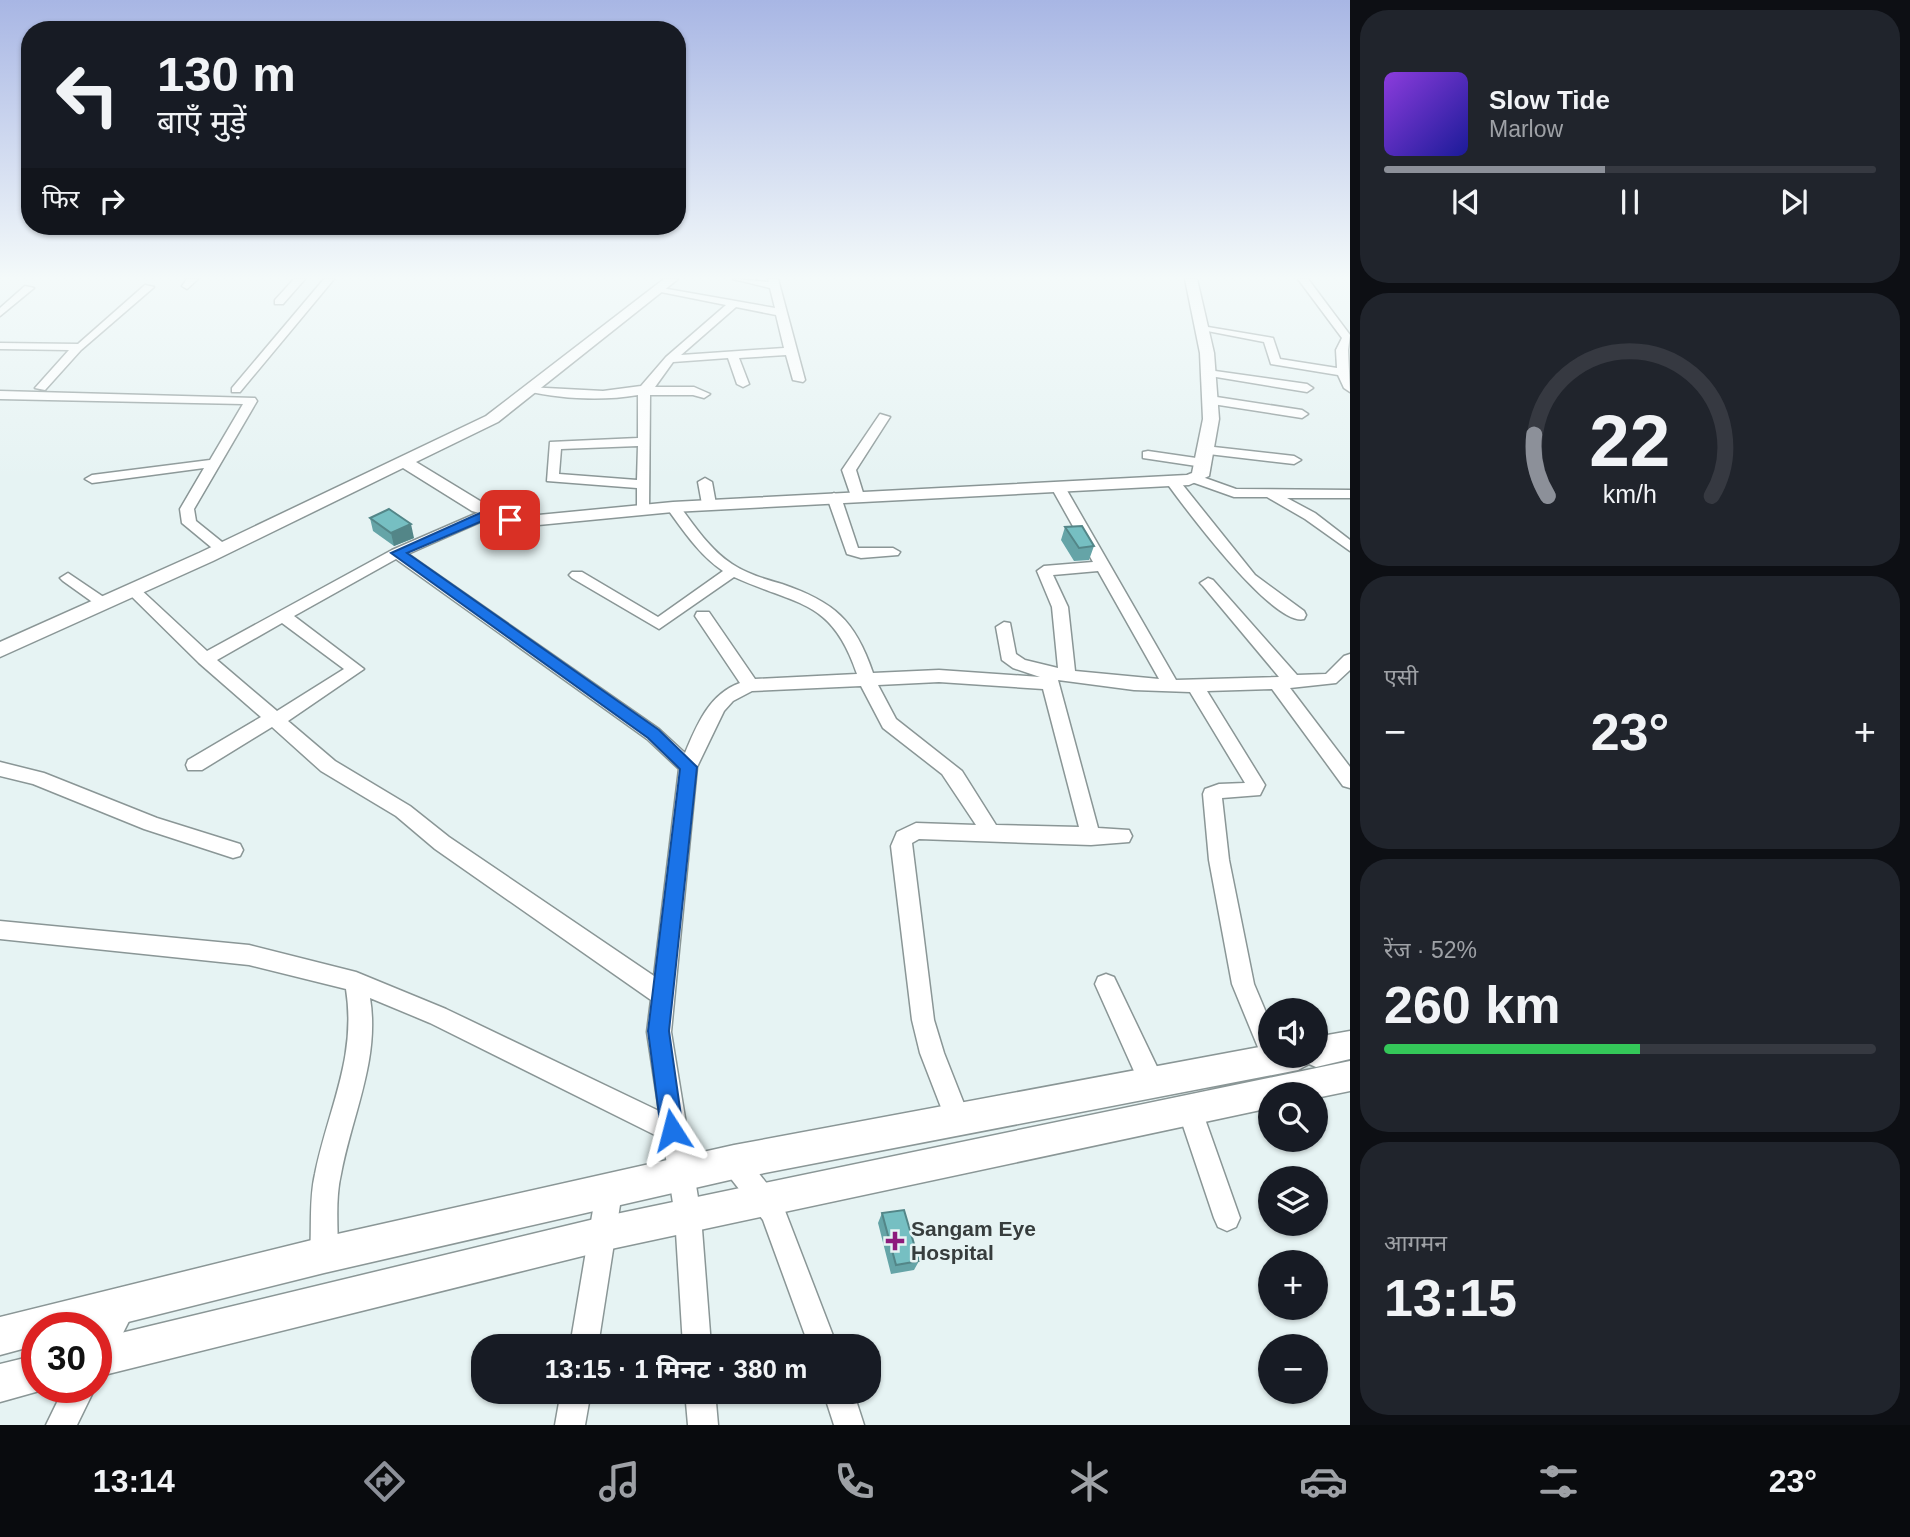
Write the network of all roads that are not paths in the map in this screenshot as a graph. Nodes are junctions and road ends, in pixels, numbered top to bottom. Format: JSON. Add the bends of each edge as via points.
{"nodes":[{"id":1,"x":0,"y":346,"type":"edge"},
{"id":2,"x":273,"y":346,"type":"edge"},
{"id":3,"x":587,"y":346,"type":"edge"},
{"id":4,"x":685,"y":346,"type":"edge"},
{"id":5,"x":788,"y":346,"type":"edge"},
{"id":6,"x":1204,"y":346,"type":"edge"},
{"id":7,"x":1270,"y":346,"type":"edge"},
{"id":8,"x":1344,"y":346,"type":"edge"},
{"id":9,"x":78,"y":347,"type":"joint"},
{"id":10,"x":790,"y":351,"type":"junction"},
{"id":11,"x":733,"y":355,"type":"junction"},
{"id":12,"x":670,"y":359,"type":"junction"},
{"id":13,"x":1343,"y":372,"type":"junction"},
{"id":14,"x":1208,"y":373,"type":"junction"},
{"id":15,"x":799,"y":380,"type":"dead end"},
{"id":16,"x":1261,"y":382,"type":"junction"},
{"id":17,"x":743,"y":384,"type":"dead end"},
{"id":18,"x":41,"y":388,"type":"dead end"},
{"id":19,"x":1307,"y":388,"type":"dead end"},
{"id":20,"x":1350,"y":388,"type":"edge"},
{"id":21,"x":531,"y":389,"type":"junction"},
{"id":22,"x":236,"y":390,"type":"dead end"},
{"id":23,"x":642,"y":391,"type":"junction"},
{"id":24,"x":704,"y":394,"type":"dead end"},
{"id":25,"x":0,"y":395,"type":"edge"},
{"id":26,"x":1210,"y":400,"type":"junction"},
{"id":27,"x":1268,"y":409,"type":"junction"},
{"id":28,"x":1302,"y":414,"type":"dead end"},
{"id":29,"x":884,"y":417,"type":"dead end"},
{"id":30,"x":644,"y":442,"type":"junction"},
{"id":31,"x":1148,"y":455,"type":"dead end"},
{"id":32,"x":1294,"y":460,"type":"dead end"},
{"id":33,"x":405,"y":462,"type":"junction"},
{"id":34,"x":216,"y":463,"type":"junction"},
{"id":35,"x":1200,"y":464,"type":"junction"},
{"id":36,"x":92,"y":479,"type":"dead end"},
{"id":37,"x":705,"y":482,"type":"dead end"},
{"id":38,"x":1173,"y":482,"type":"junction"},
{"id":39,"x":644,"y":484,"type":"junction"},
{"id":40,"x":1058,"y":487,"type":"junction"},
{"id":41,"x":1268,"y":493,"type":"junction"},
{"id":42,"x":1350,"y":494,"type":"edge"},
{"id":43,"x":857,"y":496,"type":"junction"},
{"id":44,"x":834,"y":498,"type":"junction"},
{"id":45,"x":709,"y":504,"type":"junction"},
{"id":46,"x":673,"y":506,"type":"junction"},
{"id":47,"x":645,"y":509,"type":"junction"},
{"id":48,"x":489,"y":513,"type":"junction"},
{"id":49,"x":1350,"y":547,"type":"edge"},
{"id":50,"x":222,"y":550,"type":"junction"},
{"id":51,"x":893,"y":552,"type":"dead end"},
{"id":52,"x":397,"y":553,"type":"junction"},
{"id":53,"x":1105,"y":566,"type":"junction"},
{"id":54,"x":733,"y":571,"type":"junction"},
{"id":55,"x":577,"y":575,"type":"dead end"},
{"id":56,"x":68,"y":578,"type":"dead end"},
{"id":57,"x":1208,"y":583,"type":"dead end"},
{"id":58,"x":133,"y":590,"type":"junction"},
{"id":59,"x":103,"y":603,"type":"junction"},
{"id":60,"x":1298,"y":615,"type":"dead end"},
{"id":61,"x":283,"y":616,"type":"junction"},
{"id":62,"x":703,"y":616,"type":"dead end"},
{"id":63,"x":1004,"y":628,"type":"dead end"},
{"id":64,"x":0,"y":650,"type":"edge"},
{"id":65,"x":205,"y":659,"type":"junction"},
{"id":66,"x":1350,"y":660,"type":"edge"},
{"id":67,"x":1068,"y":674,"type":"junction"},
{"id":68,"x":1049,"y":677,"type":"junction"},
{"id":69,"x":866,"y":680,"type":"junction"},
{"id":70,"x":1285,"y":682,"type":"junction"},
{"id":71,"x":750,"y":685,"type":"junction"},
{"id":72,"x":1171,"y":686,"type":"junction"},
{"id":73,"x":1195,"y":686,"type":"junction"},
{"id":74,"x":274,"y":719,"type":"junction"},
{"id":75,"x":195,"y":765,"type":"dead end"},
{"id":76,"x":688,"y":767,"type":"junction"},
{"id":77,"x":0,"y":769,"type":"edge"},
{"id":78,"x":1350,"y":781,"type":"edge"},
{"id":79,"x":990,"y":832,"type":"junction"},
{"id":80,"x":1122,"y":836,"type":"dead end"},
{"id":81,"x":1090,"y":837,"type":"junction"},
{"id":82,"x":233,"y":850,"type":"dead end"},
{"id":83,"x":4,"y":936,"type":"edge"},
{"id":84,"x":356,"y":982,"type":"junction"},
{"id":85,"x":1106,"y":984,"type":"dead end"},
{"id":86,"x":663,"y":995,"type":"junction"},
{"id":87,"x":1258,"y":1014,"type":"edge"},
{"id":88,"x":1350,"y":1045,"type":"edge"},
{"id":89,"x":1328,"y":1050,"type":"edge"},
{"id":90,"x":1258,"y":1059,"type":"edge"},
{"id":91,"x":1350,"y":1076,"type":"edge"},
{"id":92,"x":1151,"y":1081,"type":"junction"},
{"id":93,"x":1190,"y":1111,"type":"junction"},
{"id":94,"x":958,"y":1119,"type":"junction"},
{"id":95,"x":672,"y":1130,"type":"junction"},
{"id":96,"x":734,"y":1162,"type":"junction"},
{"id":97,"x":683,"y":1174,"type":"junction"},
{"id":98,"x":609,"y":1192,"type":"junction"},
{"id":99,"x":766,"y":1202,"type":"junction"},
{"id":100,"x":688,"y":1216,"type":"junction"},
{"id":101,"x":1227,"y":1218,"type":"dead end"},
{"id":102,"x":603,"y":1234,"type":"junction"},
{"id":103,"x":324,"y":1255,"type":"junction"},
{"id":104,"x":123,"y":1305,"type":"junction"},
{"id":105,"x":112,"y":1326,"type":"edge"},
{"id":106,"x":586,"y":1334,"type":"edge"},
{"id":107,"x":696,"y":1334,"type":"edge"},
{"id":108,"x":819,"y":1334,"type":"edge"},
{"id":109,"x":0,"y":1336,"type":"edge"},
{"id":110,"x":112,"y":1353,"type":"edge"},
{"id":111,"x":21,"y":1378,"type":"edge"},
{"id":112,"x":0,"y":1383,"type":"edge"},
{"id":113,"x":72,"y":1403,"type":"edge"},
{"id":114,"x":574,"y":1404,"type":"edge"},
{"id":115,"x":701,"y":1404,"type":"edge"},
{"id":116,"x":842,"y":1404,"type":"edge"},
{"id":117,"x":61,"y":1425,"type":"edge"},
{"id":118,"x":570,"y":1425,"type":"edge"},
{"id":119,"x":703,"y":1425,"type":"edge"},
{"id":120,"x":849,"y":1425,"type":"edge"}],
"edges":[{"from":1,"to":9,"type":"street"},
{"from":2,"to":22,"type":"street"},
{"from":3,"to":21,"type":"main road"},
{"from":4,"to":12,"type":"street"},
{"from":5,"to":10,"type":"street"},
{"from":6,"to":14,"type":"main road"},
{"from":7,"to":13,"type":"street","via":[[1273,360],[1279,363]]},
{"from":8,"to":13,"type":"street"},
{"from":9,"to":18,"type":"street"},
{"from":10,"to":11,"type":"street"},
{"from":10,"to":15,"type":"street"},
{"from":11,"to":12,"type":"street"},
{"from":11,"to":17,"type":"street"},
{"from":12,"to":23,"type":"street"},
{"from":13,"to":20,"type":"street"},
{"from":14,"to":16,"type":"street"},
{"from":14,"to":26,"type":"main road"},
{"from":16,"to":19,"type":"street"},
{"from":16,"to":27,"type":"street"},
{"from":21,"to":23,"type":"street","via":[[556,394]]},
{"from":21,"to":33,"type":"main road","via":[[492,419]]},
{"from":23,"to":24,"type":"street"},
{"from":23,"to":30,"type":"street"},
{"from":25,"to":34,"type":"street","via":[[251,401]]},
{"from":26,"to":27,"type":"street"},
{"from":26,"to":35,"type":"main road"},
{"from":27,"to":28,"type":"street"},
{"from":29,"to":43,"type":"street","via":[[849,470]]},
{"from":30,"to":39,"type":"street"},
{"from":30,"to":39,"type":"street","via":[[555,445],[552,478]]},
{"from":31,"to":35,"type":"street"},
{"from":32,"to":35,"type":"street"},
{"from":33,"to":48,"type":"main road"},
{"from":33,"to":50,"type":"main road"},
{"from":34,"to":36,"type":"street"},
{"from":34,"to":50,"type":"street","via":[[187,509],[187,517],[193,528]]},
{"from":35,"to":38,"type":"main road"},
{"from":35,"to":41,"type":"street","via":[[1234,493]]},
{"from":37,"to":45,"type":"street"},
{"from":38,"to":40,"type":"main road"},
{"from":38,"to":60,"type":"street","via":[[1250,578]]},
{"from":39,"to":47,"type":"street"},
{"from":40,"to":43,"type":"main road"},
{"from":40,"to":53,"type":"street"},
{"from":41,"to":42,"type":"street"},
{"from":41,"to":49,"type":"street","via":[[1310,516]]},
{"from":43,"to":44,"type":"main road"},
{"from":44,"to":45,"type":"main road"},
{"from":44,"to":51,"type":"street","via":[[852,551]]},
{"from":45,"to":46,"type":"main road"},
{"from":46,"to":47,"type":"main road"},
{"from":46,"to":54,"type":"street","via":[[707,551]]},
{"from":47,"to":48,"type":"main road","via":[[528,521]]},
{"from":48,"to":52,"type":"street"},
{"from":50,"to":58,"type":"main road"},
{"from":52,"to":61,"type":"street"},
{"from":52,"to":76,"type":"street","via":[[653,734]]},
{"from":53,"to":67,"type":"street","via":[[1044,571],[1060,607]]},
{"from":53,"to":72,"type":"street"},
{"from":54,"to":55,"type":"street","via":[[659,624]]},
{"from":54,"to":69,"type":"street","via":[[818,606],[837,619]]},
{"from":56,"to":59,"type":"street"},
{"from":57,"to":70,"type":"street"},
{"from":58,"to":59,"type":"main road"},
{"from":58,"to":65,"type":"street"},
{"from":59,"to":64,"type":"main road"},
{"from":61,"to":65,"type":"street"},
{"from":61,"to":74,"type":"street","via":[[356,670]]},
{"from":62,"to":71,"type":"street"},
{"from":63,"to":68,"type":"street","via":[[1008,656]]},
{"from":65,"to":74,"type":"street"},
{"from":66,"to":70,"type":"street","via":[[1330,679]]},
{"from":67,"to":68,"type":"street"},
{"from":67,"to":72,"type":"street"},
{"from":68,"to":69,"type":"street"},
{"from":68,"to":81,"type":"street"},
{"from":69,"to":71,"type":"street"},
{"from":69,"to":79,"type":"street","via":[[883,715],[949,769]]},
{"from":70,"to":73,"type":"street"},
{"from":70,"to":78,"type":"street"},
{"from":71,"to":76,"type":"street","via":[[728,696],[711,715]]},
{"from":72,"to":73,"type":"street"},
{"from":73,"to":87,"type":"street","via":[[1256,785],[1253,790],[1212,794],[1219,860],[1243,984]]},
{"from":74,"to":75,"type":"street"},
{"from":74,"to":86,"type":"street","via":[[328,766],[403,811],[442,843]]},
{"from":76,"to":86,"type":"street"},
{"from":77,"to":82,"type":"street","via":[[37,778],[151,824]]},
{"from":79,"to":81,"type":"street"},
{"from":79,"to":94,"type":"street","via":[[916,831],[904,838],[901,846],[922,1020]]},
{"from":80,"to":81,"type":"street"},
{"from":83,"to":84,"type":"street","via":[[249,955]]},
{"from":84,"to":95,"type":"street","via":[[438,1016]]},
{"from":84,"to":103,"type":"street","via":[[362,1019],[358,1063],[327,1176]]},
{"from":85,"to":92,"type":"street"},
{"from":86,"to":95,"type":"street","via":[[659,1031]]},
{"from":88,"to":89,"type":"main road"},
{"from":90,"to":92,"type":"main road"},
{"from":91,"to":93,"type":"main road"},
{"from":92,"to":94,"type":"main road"},
{"from":93,"to":99,"type":"main road"},
{"from":93,"to":101,"type":"street"},
{"from":94,"to":96,"type":"main road"},
{"from":95,"to":97,"type":"street"},
{"from":96,"to":97,"type":"main road"},
{"from":96,"to":99,"type":"street"},
{"from":97,"to":98,"type":"main road"},
{"from":97,"to":100,"type":"street"},
{"from":98,"to":102,"type":"street"},
{"from":98,"to":103,"type":"main road"},
{"from":99,"to":100,"type":"main road"},
{"from":99,"to":108,"type":"street","via":[[774,1212]]},
{"from":100,"to":102,"type":"main road"},
{"from":100,"to":107,"type":"street"},
{"from":102,"to":106,"type":"street"},
{"from":102,"to":110,"type":"main road"},
{"from":103,"to":104,"type":"main road"},
{"from":104,"to":105,"type":"street"},
{"from":104,"to":109,"type":"main road"},
{"from":111,"to":112,"type":"main road"},
{"from":113,"to":117,"type":"street"},
{"from":114,"to":118,"type":"street"},
{"from":115,"to":119,"type":"street"},
{"from":116,"to":120,"type":"street"}]}
